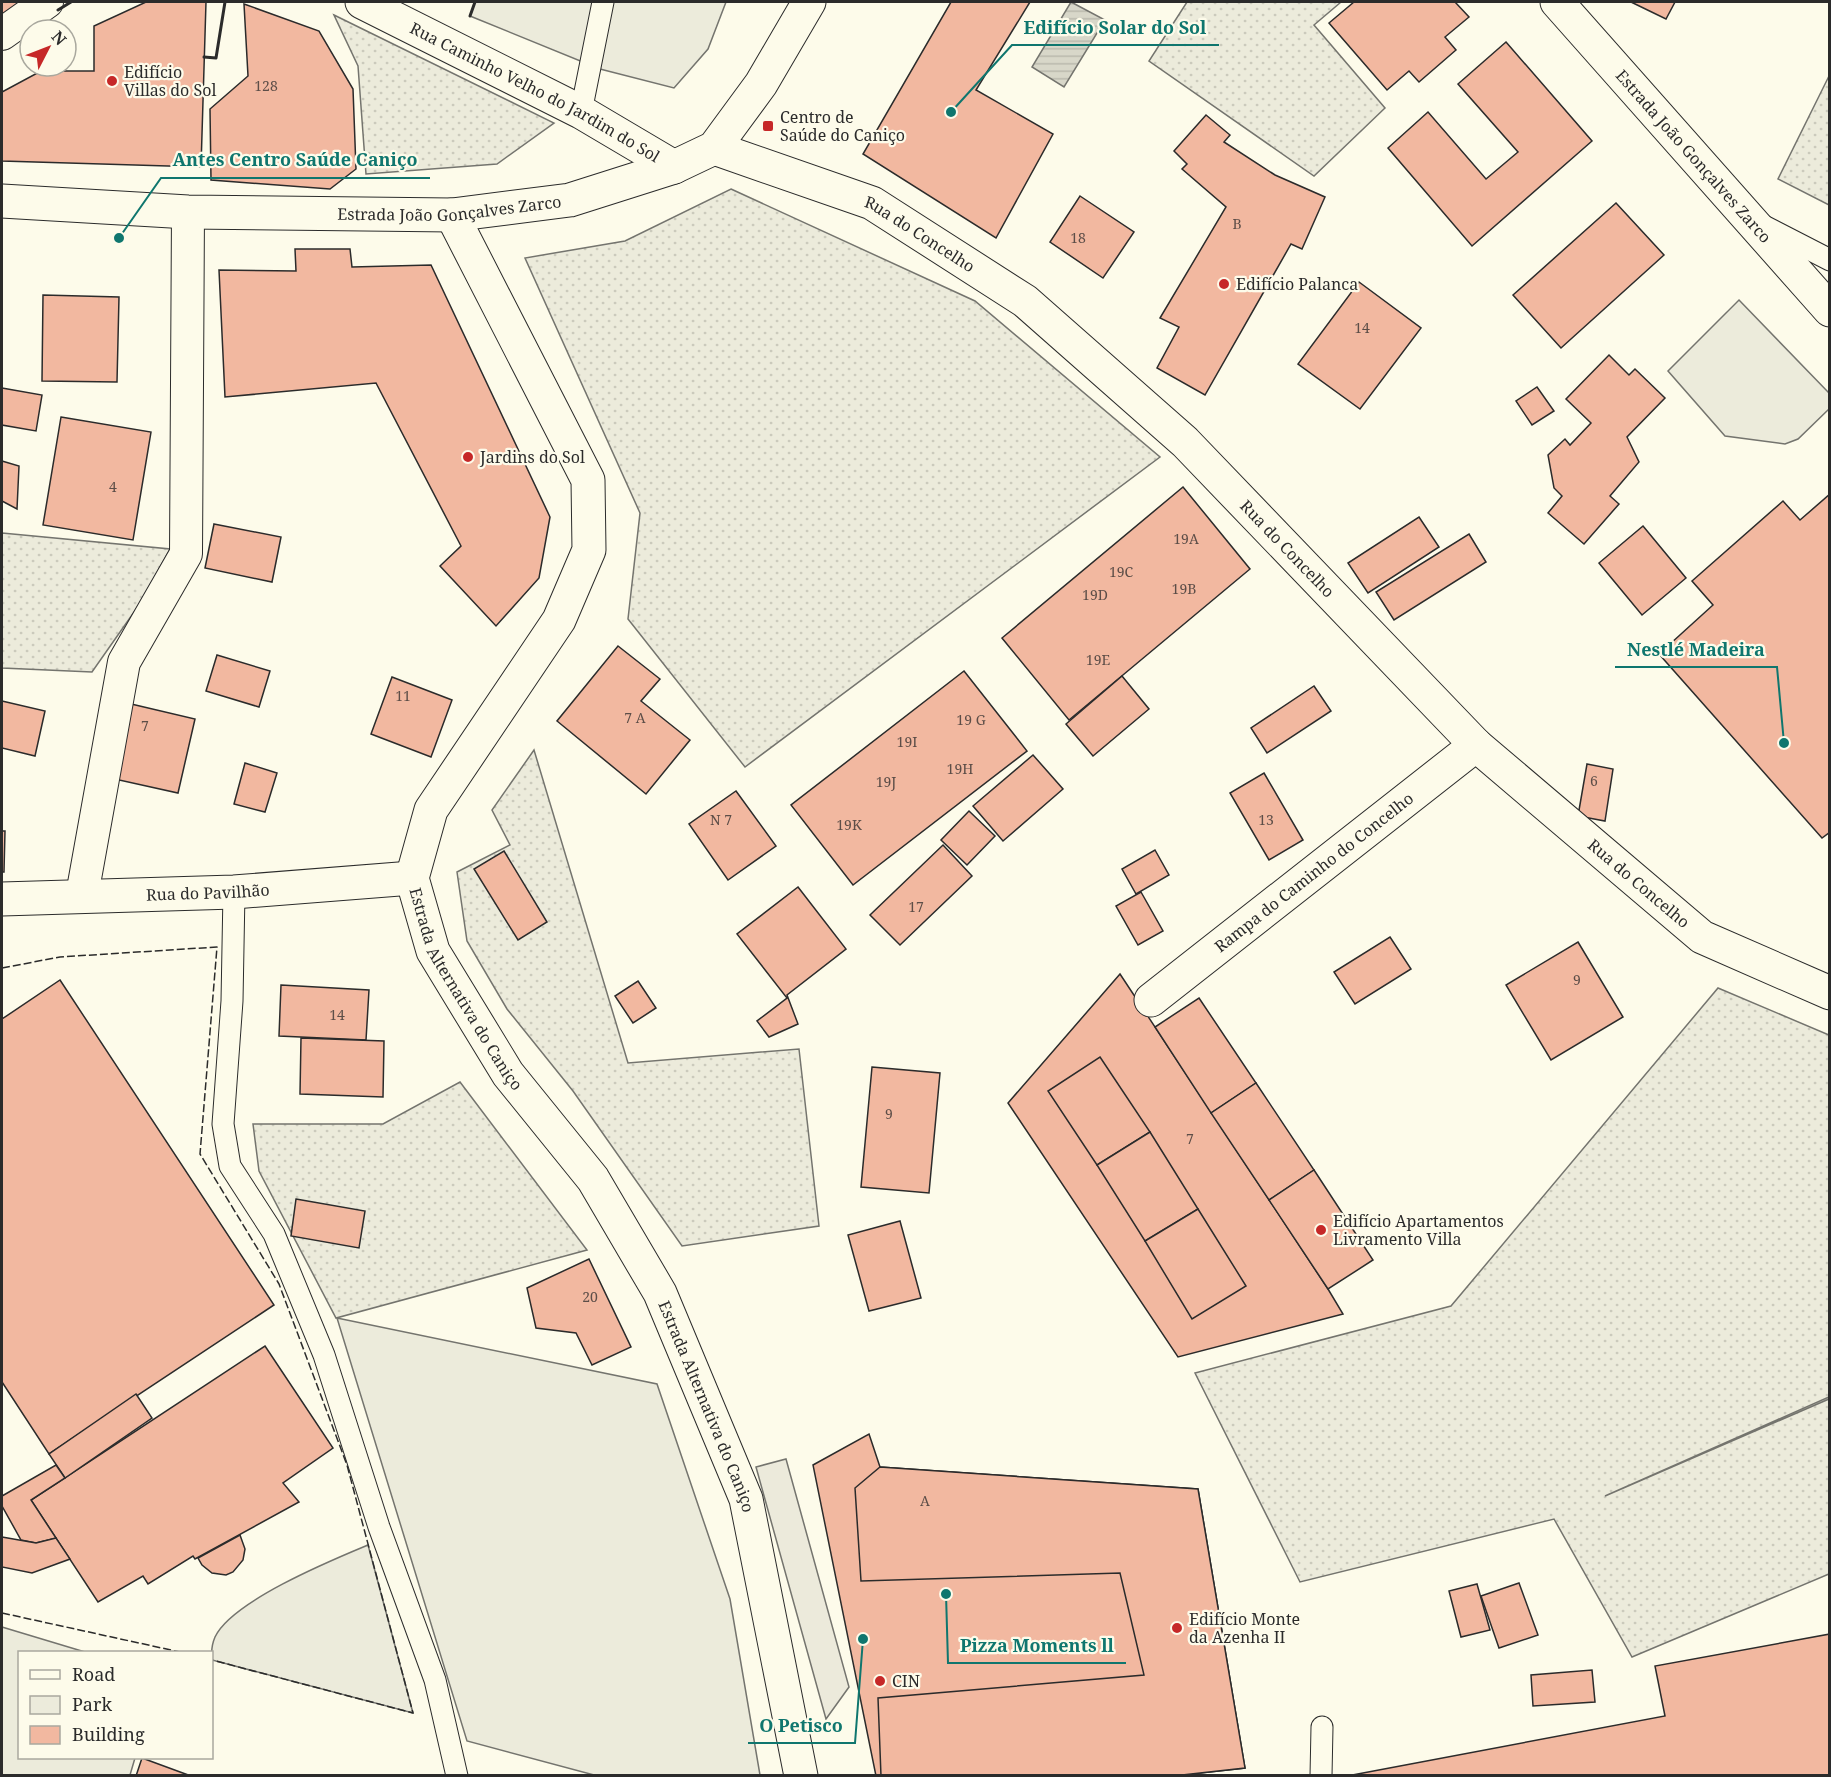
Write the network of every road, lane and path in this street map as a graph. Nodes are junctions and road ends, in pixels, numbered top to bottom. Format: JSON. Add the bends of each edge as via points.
{"nodes":[{"id":1,"x":47,"y":2,"type":"edge"},
{"id":2,"x":362,"y":2,"type":"edge"},
{"id":3,"x":603,"y":2,"type":"edge"},
{"id":4,"x":809,"y":2,"type":"edge"},
{"id":5,"x":1557,"y":2,"type":"edge"},
{"id":6,"x":2,"y":34,"type":"edge"},
{"id":7,"x":580,"y":112,"type":"junction"},
{"id":8,"x":714,"y":148,"type":"junction"},
{"id":9,"x":674,"y":167,"type":"junction"},
{"id":10,"x":2,"y":201,"type":"edge"},
{"id":11,"x":188,"y":212,"type":"junction"},
{"id":12,"x":452,"y":215,"type":"junction"},
{"id":13,"x":1750,"y":219,"type":"junction"},
{"id":14,"x":1830,"y":260,"type":"edge"},
{"id":15,"x":1830,"y":309,"type":"edge"},
{"id":16,"x":1476,"y":745,"type":"junction"},
{"id":17,"x":412,"y":878,"type":"junction"},
{"id":18,"x":234,"y":891,"type":"junction"},
{"id":19,"x":82,"y":895,"type":"junction"},
{"id":20,"x":2,"y":899,"type":"edge"},
{"id":21,"x":1830,"y":993,"type":"edge"},
{"id":22,"x":1151,"y":1000,"type":"dead end"},
{"id":23,"x":1322,"y":1727,"type":"dead end"},
{"id":24,"x":457,"y":1776,"type":"edge"},
{"id":25,"x":801,"y":1776,"type":"edge"},
{"id":26,"x":1321,"y":1776,"type":"edge"}],
"edges":[{"from":1,"to":6,"type":"street"},
{"from":2,"to":7,"type":"street","name":"Rua Caminho Velho do Jardim do Sol"},
{"from":3,"to":7,"type":"lane"},
{"from":4,"to":8,"type":"street","name":"Estrada João Gonçalves Zarco","via":[[761,84]]},
{"from":5,"to":13,"type":"street","name":"Estrada João Gonçalves Zarco"},
{"from":7,"to":9,"type":"street","name":"Rua Caminho Velho do Jardim do Sol"},
{"from":8,"to":9,"type":"street","name":"Estrada João Gonçalves Zarco"},
{"from":8,"to":16,"type":"street","name":"Rua do Concelho","via":[[872,203],[1025,301],[1185,442]]},
{"from":9,"to":12,"type":"street","name":"Estrada João Gonçalves Zarco","via":[[570,200]]},
{"from":10,"to":11,"type":"street","name":"Estrada João Gonçalves Zarco"},
{"from":11,"to":12,"type":"street","name":"Estrada João Gonçalves Zarco"},
{"from":11,"to":19,"type":"street","via":[[186,554],[124,662]]},
{"from":12,"to":17,"type":"street","name":"Estrada Alternativa do Caniço","via":[[588,480],[589,550],[559,620],[431,810]]},
{"from":13,"to":14,"type":"lane"},
{"from":13,"to":15,"type":"street","name":"Estrada João Gonçalves Zarco"},
{"from":16,"to":21,"type":"street","name":"Rua do Concelho","via":[[1702,936]]},
{"from":16,"to":22,"type":"street","name":"Rampa do Caminho do Concelho"},
{"from":17,"to":18,"type":"street","name":"Rua do Pavilhão"},
{"from":17,"to":25,"type":"street","name":"Estrada Alternativa do Caniço","via":[[433,951],[508,1074],[593,1179],[660,1293],[746,1499]]},
{"from":18,"to":19,"type":"street","name":"Rua do Pavilhão"},
{"from":18,"to":24,"type":"lane","via":[[232,1002],[223,1124],[230,1166],[274,1234],[324,1355],[379,1527],[435,1680]]},
{"from":19,"to":20,"type":"street","name":"Rua do Pavilhão"},
{"from":23,"to":26,"type":"lane"}]}
